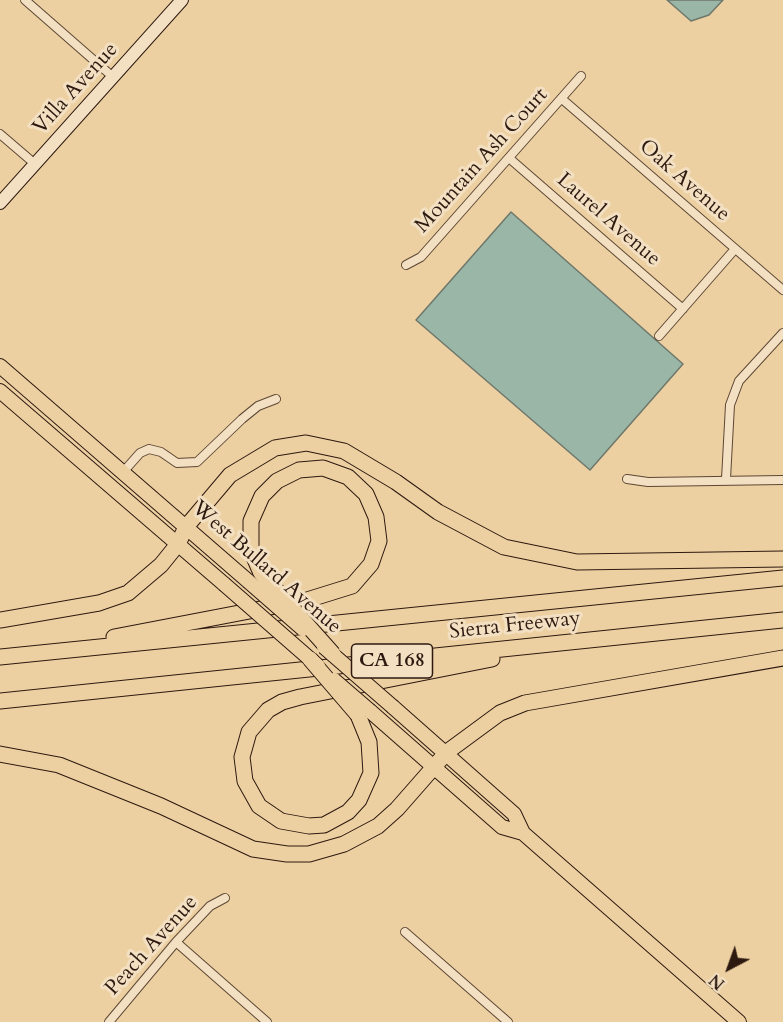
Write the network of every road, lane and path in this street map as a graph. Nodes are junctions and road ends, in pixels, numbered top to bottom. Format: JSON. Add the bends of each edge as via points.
{"nodes":[{"id":1,"x":25,"y":0,"type":"edge"},
{"id":2,"x":178,"y":4,"type":"edge"},
{"id":3,"x":581,"y":76,"type":"dead end"},
{"id":4,"x":113,"y":77,"type":"junction"},
{"id":5,"x":562,"y":99,"type":"junction"},
{"id":6,"x":0,"y":134,"type":"edge"},
{"id":7,"x":509,"y":158,"type":"junction"},
{"id":8,"x":35,"y":164,"type":"junction"},
{"id":9,"x":0,"y":203,"type":"edge"},
{"id":10,"x":735,"y":249,"type":"junction"},
{"id":11,"x":406,"y":265,"type":"dead end"},
{"id":12,"x":783,"y":290,"type":"edge"},
{"id":13,"x":683,"y":309,"type":"junction"},
{"id":14,"x":783,"y":333,"type":"edge"},
{"id":15,"x":659,"y":336,"type":"dead end"},
{"id":16,"x":0,"y":366,"type":"edge"},
{"id":17,"x":0,"y":391,"type":"edge"},
{"id":18,"x":276,"y":399,"type":"dead end"},
{"id":19,"x":36,"y":421,"type":"junction"},
{"id":20,"x":124,"y":471,"type":"junction"},
{"id":21,"x":627,"y":479,"type":"dead end"},
{"id":22,"x":726,"y":479,"type":"junction"},
{"id":23,"x":783,"y":480,"type":"edge"},
{"id":24,"x":186,"y":527,"type":"junction"},
{"id":25,"x":178,"y":544,"type":"junction"},
{"id":26,"x":783,"y":559,"type":"edge"},
{"id":27,"x":255,"y":577,"type":"junction"},
{"id":28,"x":783,"y":578,"type":"edge"},
{"id":29,"x":0,"y":620,"type":"edge"},
{"id":30,"x":783,"y":620,"type":"edge"},
{"id":31,"x":591,"y":639,"type":"junction"},
{"id":32,"x":333,"y":654,"type":"joint"},
{"id":33,"x":19,"y":655,"type":"junction"},
{"id":34,"x":0,"y":657,"type":"edge"},
{"id":35,"x":783,"y":658,"type":"edge"},
{"id":36,"x":310,"y":659,"type":"joint"},
{"id":37,"x":0,"y":701,"type":"edge"},
{"id":38,"x":364,"y":713,"type":"junction"},
{"id":39,"x":447,"y":752,"type":"junction"},
{"id":40,"x":0,"y":754,"type":"edge"},
{"id":41,"x":434,"y":767,"type":"junction"},
{"id":42,"x":523,"y":833,"type":"junction"},
{"id":43,"x":225,"y":898,"type":"dead end"},
{"id":44,"x":405,"y":932,"type":"dead end"},
{"id":45,"x":176,"y":942,"type":"junction"},
{"id":46,"x":109,"y":1022,"type":"edge"},
{"id":47,"x":267,"y":1022,"type":"edge"},
{"id":48,"x":508,"y":1022,"type":"edge"},
{"id":49,"x":739,"y":1022,"type":"edge"}],
"edges":[{"from":1,"to":4,"type":"street"},
{"from":2,"to":4,"type":"main road","name":"Villa Avenue"},
{"from":3,"to":5,"type":"street","name":"Mountain Ash Court"},
{"from":4,"to":8,"type":"main road","name":"Villa Avenue"},
{"from":5,"to":7,"type":"street","name":"Mountain Ash Court"},
{"from":5,"to":10,"type":"street","name":"Oak Avenue"},
{"from":6,"to":8,"type":"street"},
{"from":7,"to":11,"type":"street","name":"Mountain Ash Court","via":[[421,256]]},
{"from":7,"to":13,"type":"street","name":"Laurel Avenue"},
{"from":8,"to":9,"type":"main road","name":"Villa Avenue"},
{"from":10,"to":12,"type":"street","name":"Oak Avenue"},
{"from":10,"to":13,"type":"street"},
{"from":13,"to":15,"type":"street"},
{"from":14,"to":22,"type":"street","via":[[739,381],[730,405]]},
{"from":16,"to":20,"type":"main road","name":"West Bullard Avenue"},
{"from":17,"to":19,"type":"main road","name":"West Bullard Avenue"},
{"from":18,"to":20,"type":"street","via":[[258,406],[197,462],[177,463],[149,449]]},
{"from":19,"to":20,"type":"main road","via":[[85,450],[111,471]]},
{"from":19,"to":25,"type":"main road","name":"West Bullard Avenue"},
{"from":20,"to":24,"type":"main road","name":"West Bullard Avenue"},
{"from":21,"to":22,"type":"street"},
{"from":22,"to":23,"type":"street"},
{"from":24,"to":25,"type":"highway"},
{"from":24,"to":26,"type":"highway","via":[[230,475],[275,448],[306,443],[344,451],[438,512],[504,547],[577,562]]},
{"from":24,"to":27,"type":"main road","name":"West Bullard Avenue"},
{"from":25,"to":29,"type":"highway","via":[[146,580],[128,593],[99,603]]},
{"from":25,"to":36,"type":"main road","name":"West Bullard Avenue","bridge":true},
{"from":27,"to":32,"type":"highway","bridge":true},
{"from":27,"to":33,"type":"highway","via":[[251,521],[262,496],[277,481],[299,470],[323,468],[348,477],[366,494],[376,517],[379,541],[371,564],[352,586],[307,600]]},
{"from":28,"to":33,"type":"highway","name":"Sierra Freeway","number":"CA 168"},
{"from":30,"to":31,"type":"highway","name":"Sierra Freeway","number":"CA 168"},
{"from":31,"to":37,"type":"highway","name":"Sierra Freeway","number":"CA 168"},
{"from":31,"to":38,"type":"highway","via":[[282,702],[256,722],[244,745],[244,776],[259,806],[281,821],[309,826],[324,825],[348,812],[359,800],[371,773]]},
{"from":32,"to":39,"type":"main road","name":"West Bullard Avenue","bridge":true},
{"from":33,"to":34,"type":"highway","name":"Sierra Freeway","number":"CA 168"},
{"from":35,"to":39,"type":"highway","via":[[525,703],[500,713]]},
{"from":36,"to":38,"type":"highway","bridge":true},
{"from":38,"to":41,"type":"main road","name":"West Bullard Avenue"},
{"from":39,"to":41,"type":"highway"},
{"from":39,"to":42,"type":"main road","name":"West Bullard Avenue","via":[[514,814]]},
{"from":40,"to":41,"type":"highway","via":[[59,765],[161,806],[240,844],[287,854],[326,850],[363,836],[397,809]]},
{"from":41,"to":42,"type":"main road","name":"West Bullard Avenue","via":[[502,827]]},
{"from":42,"to":49,"type":"main road","name":"West Bullard Avenue"},
{"from":43,"to":45,"type":"street","name":"Peach Avenue","via":[[210,906]]},
{"from":44,"to":48,"type":"street"},
{"from":45,"to":46,"type":"street","name":"Peach Avenue"},
{"from":45,"to":47,"type":"street"}]}
